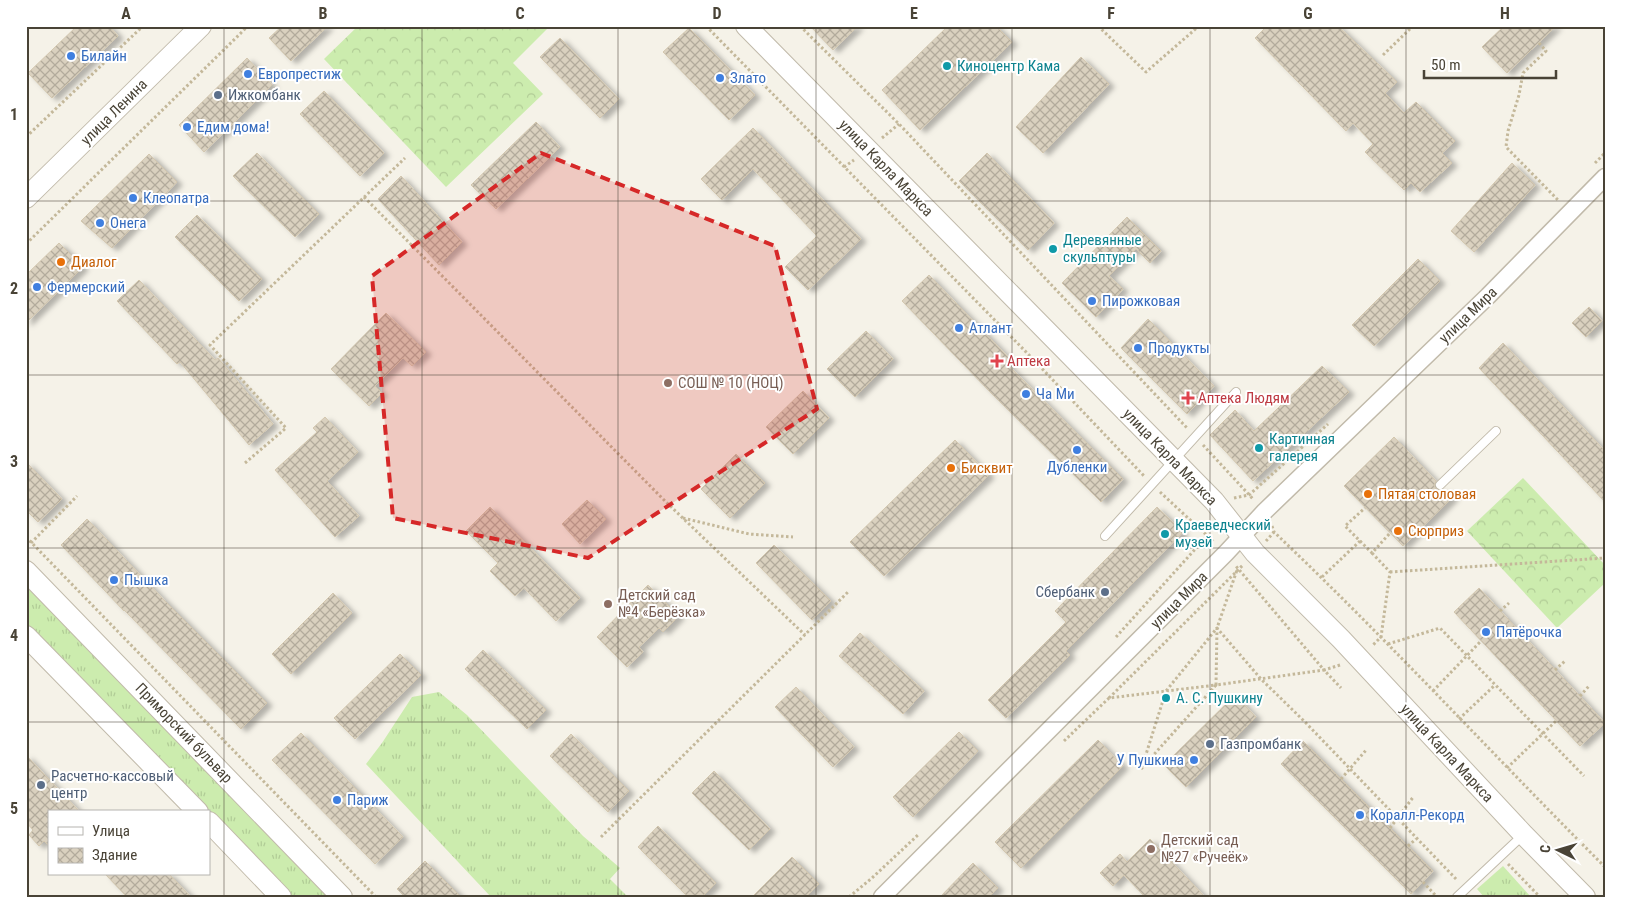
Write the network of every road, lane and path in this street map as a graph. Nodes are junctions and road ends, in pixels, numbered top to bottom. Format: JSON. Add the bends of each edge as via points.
{"nodes":[{"id":1,"x":143,"y":26,"type":"edge"},
{"id":2,"x":201,"y":26,"type":"edge"},
{"id":3,"x":248,"y":26,"type":"edge"},
{"id":4,"x":706,"y":26,"type":"edge"},
{"id":5,"x":746,"y":26,"type":"edge"},
{"id":6,"x":1098,"y":26,"type":"edge"},
{"id":7,"x":1199,"y":26,"type":"edge"},
{"id":8,"x":1413,"y":26,"type":"edge"},
{"id":9,"x":1538,"y":43,"type":"dead end"},
{"id":10,"x":1383,"y":55,"type":"dead end"},
{"id":11,"x":26,"y":137,"type":"edge"},
{"id":12,"x":405,"y":158,"type":"dead end"},
{"id":13,"x":1605,"y":176,"type":"edge"},
{"id":14,"x":364,"y":197,"type":"junction"},
{"id":15,"x":26,"y":198,"type":"edge"},
{"id":16,"x":1559,"y":201,"type":"dead end"},
{"id":17,"x":26,"y":244,"type":"edge"},
{"id":18,"x":1236,"y":392,"type":"dead end"},
{"id":19,"x":1496,"y":431,"type":"dead end"},
{"id":20,"x":1174,"y":460,"type":"junction"},
{"id":21,"x":244,"y":464,"type":"dead end"},
{"id":22,"x":1151,"y":485,"type":"junction"},
{"id":23,"x":1440,"y":485,"type":"dead end"},
{"id":24,"x":1249,"y":495,"type":"dead end"},
{"id":25,"x":77,"y":496,"type":"dead end"},
{"id":26,"x":1214,"y":501,"type":"junction"},
{"id":27,"x":1365,"y":508,"type":"dead end"},
{"id":28,"x":682,"y":518,"type":"junction"},
{"id":29,"x":1390,"y":533,"type":"dead end"},
{"id":30,"x":1242,"y":535,"type":"junction"},
{"id":31,"x":1105,"y":536,"type":"dead end"},
{"id":32,"x":1207,"y":536,"type":"junction"},
{"id":33,"x":26,"y":537,"type":"edge"},
{"id":34,"x":793,"y":537,"type":"dead end"},
{"id":35,"x":1360,"y":541,"type":"junction"},
{"id":36,"x":32,"y":543,"type":"junction"},
{"id":37,"x":1226,"y":553,"type":"junction"},
{"id":38,"x":1372,"y":553,"type":"junction"},
{"id":39,"x":1605,"y":558,"type":"edge"},
{"id":40,"x":1237,"y":569,"type":"junction"},
{"id":41,"x":26,"y":571,"type":"edge"},
{"id":42,"x":1390,"y":572,"type":"junction"},
{"id":43,"x":1322,"y":577,"type":"dead end"},
{"id":44,"x":848,"y":592,"type":"dead end"},
{"id":45,"x":1509,"y":603,"type":"dead end"},
{"id":46,"x":1500,"y":610,"type":"dead end"},
{"id":47,"x":1216,"y":628,"type":"junction"},
{"id":48,"x":1534,"y":629,"type":"dead end"},
{"id":49,"x":805,"y":635,"type":"junction"},
{"id":50,"x":26,"y":636,"type":"edge"},
{"id":51,"x":1381,"y":637,"type":"dead end"},
{"id":52,"x":1525,"y":637,"type":"dead end"},
{"id":53,"x":1481,"y":641,"type":"dead end"},
{"id":54,"x":1111,"y":642,"type":"dead end"},
{"id":55,"x":1388,"y":644,"type":"dead end"},
{"id":56,"x":1467,"y":656,"type":"junction"},
{"id":57,"x":1565,"y":661,"type":"dead end"},
{"id":58,"x":1324,"y":670,"type":"junction"},
{"id":59,"x":1555,"y":670,"type":"dead end"},
{"id":60,"x":1261,"y":679,"type":"junction"},
{"id":61,"x":1216,"y":685,"type":"junction"},
{"id":62,"x":1495,"y":685,"type":"junction"},
{"id":63,"x":1589,"y":686,"type":"dead end"},
{"id":64,"x":1340,"y":688,"type":"dead end"},
{"id":65,"x":1166,"y":691,"type":"junction"},
{"id":66,"x":1434,"y":691,"type":"dead end"},
{"id":67,"x":1580,"y":696,"type":"dead end"},
{"id":68,"x":1109,"y":698,"type":"junction"},
{"id":69,"x":1459,"y":719,"type":"dead end"},
{"id":70,"x":1556,"y":721,"type":"dead end"},
{"id":71,"x":1543,"y":734,"type":"junction"},
{"id":72,"x":1062,"y":743,"type":"dead end"},
{"id":73,"x":1367,"y":748,"type":"dead end"},
{"id":74,"x":1508,"y":768,"type":"dead end"},
{"id":75,"x":1350,"y":769,"type":"junction"},
{"id":76,"x":1584,"y":776,"type":"dead end"},
{"id":77,"x":1341,"y":779,"type":"dead end"},
{"id":78,"x":1414,"y":796,"type":"dead end"},
{"id":79,"x":196,"y":810,"type":"edge"},
{"id":80,"x":1398,"y":819,"type":"junction"},
{"id":81,"x":210,"y":823,"type":"edge"},
{"id":82,"x":1390,"y":828,"type":"dead end"},
{"id":83,"x":921,"y":832,"type":"dead end"},
{"id":84,"x":1524,"y":835,"type":"junction"},
{"id":85,"x":600,"y":837,"type":"dead end"},
{"id":86,"x":1416,"y":839,"type":"junction"},
{"id":87,"x":1408,"y":846,"type":"dead end"},
{"id":88,"x":1500,"y":856,"type":"junction"},
{"id":89,"x":1423,"y":882,"type":"dead end"},
{"id":90,"x":1465,"y":889,"type":"junction"},
{"id":91,"x":281,"y":897,"type":"edge"},
{"id":92,"x":342,"y":897,"type":"edge"},
{"id":93,"x":376,"y":897,"type":"edge"},
{"id":94,"x":849,"y":897,"type":"edge"},
{"id":95,"x":882,"y":897,"type":"edge"},
{"id":96,"x":1437,"y":897,"type":"edge"},
{"id":97,"x":1458,"y":897,"type":"edge"},
{"id":98,"x":1540,"y":897,"type":"edge"},
{"id":99,"x":1585,"y":897,"type":"edge"}],
"edges":[{"from":1,"to":11,"type":"path"},
{"from":2,"to":15,"type":"street","name":"улица Ленина"},
{"from":3,"to":17,"type":"path"},
{"from":4,"to":22,"type":"path","via":[[1030,356]]},
{"from":5,"to":20,"type":"street","name":"улица Карла Маркса"},
{"from":6,"to":7,"type":"path","via":[[1146,72]]},
{"from":8,"to":10,"type":"path"},
{"from":9,"to":16,"type":"path","via":[[1546,51],[1523,73],[1506,146]]},
{"from":12,"to":14,"type":"path"},
{"from":13,"to":30,"type":"street","name":"улица Мира","via":[[1488,296]]},
{"from":14,"to":21,"type":"path","via":[[210,345],[286,428]]},
{"from":14,"to":28,"type":"path"},
{"from":18,"to":20,"type":"lane"},
{"from":19,"to":23,"type":"lane"},
{"from":20,"to":22,"type":"lane"},
{"from":20,"to":26,"type":"street","name":"улица Карла Маркса"},
{"from":22,"to":31,"type":"lane"},
{"from":22,"to":32,"type":"path"},
{"from":24,"to":26,"type":"path"},
{"from":25,"to":36,"type":"path"},
{"from":26,"to":30,"type":"street","name":"улица Карла Маркса"},
{"from":26,"to":32,"type":"path"},
{"from":27,"to":35,"type":"path","via":[[1346,526]]},
{"from":28,"to":34,"type":"path","via":[[749,534]]},
{"from":28,"to":49,"type":"path"},
{"from":29,"to":38,"type":"path"},
{"from":30,"to":37,"type":"street","name":"улица Мира"},
{"from":30,"to":84,"type":"street","name":"улица Карла Маркса"},
{"from":32,"to":37,"type":"path"},
{"from":32,"to":54,"type":"path"},
{"from":33,"to":36,"type":"path"},
{"from":35,"to":38,"type":"path"},
{"from":35,"to":43,"type":"path"},
{"from":36,"to":93,"type":"path"},
{"from":37,"to":40,"type":"path"},
{"from":37,"to":95,"type":"street","name":"улица Мира"},
{"from":38,"to":42,"type":"path"},
{"from":39,"to":42,"type":"path"},
{"from":40,"to":47,"type":"path"},
{"from":40,"to":58,"type":"path"},
{"from":40,"to":68,"type":"path"},
{"from":41,"to":92,"type":"street","name":"Приморский бульвар"},
{"from":42,"to":51,"type":"path"},
{"from":44,"to":49,"type":"path"},
{"from":45,"to":46,"type":"path"},
{"from":47,"to":60,"type":"path"},
{"from":47,"to":61,"type":"path"},
{"from":47,"to":65,"type":"path"},
{"from":48,"to":52,"type":"path"},
{"from":49,"to":85,"type":"path"},
{"from":50,"to":79,"type":"street"},
{"from":53,"to":56,"type":"path"},
{"from":55,"to":56,"type":"path","via":[[1440,628]]},
{"from":56,"to":62,"type":"path"},
{"from":56,"to":66,"type":"path"},
{"from":57,"to":59,"type":"path"},
{"from":58,"to":60,"type":"path"},
{"from":58,"to":64,"type":"path"},
{"from":60,"to":61,"type":"path"},
{"from":60,"to":75,"type":"path"},
{"from":61,"to":65,"type":"path"},
{"from":61,"to":65,"type":"path","via":[[1141,769]]},
{"from":62,"to":69,"type":"path"},
{"from":62,"to":71,"type":"path"},
{"from":63,"to":67,"type":"path"},
{"from":65,"to":68,"type":"path"},
{"from":68,"to":72,"type":"path"},
{"from":70,"to":71,"type":"path"},
{"from":71,"to":74,"type":"path"},
{"from":71,"to":76,"type":"path"},
{"from":73,"to":75,"type":"path"},
{"from":75,"to":77,"type":"path"},
{"from":75,"to":80,"type":"path"},
{"from":78,"to":80,"type":"path"},
{"from":80,"to":82,"type":"path"},
{"from":80,"to":86,"type":"path"},
{"from":81,"to":91,"type":"street"},
{"from":83,"to":94,"type":"path"},
{"from":84,"to":88,"type":"lane"},
{"from":84,"to":99,"type":"street","name":"улица Карла Маркса"},
{"from":86,"to":87,"type":"path"},
{"from":86,"to":90,"type":"path"},
{"from":88,"to":90,"type":"lane"},
{"from":88,"to":98,"type":"path"},
{"from":89,"to":96,"type":"path"},
{"from":90,"to":97,"type":"lane"}]}
